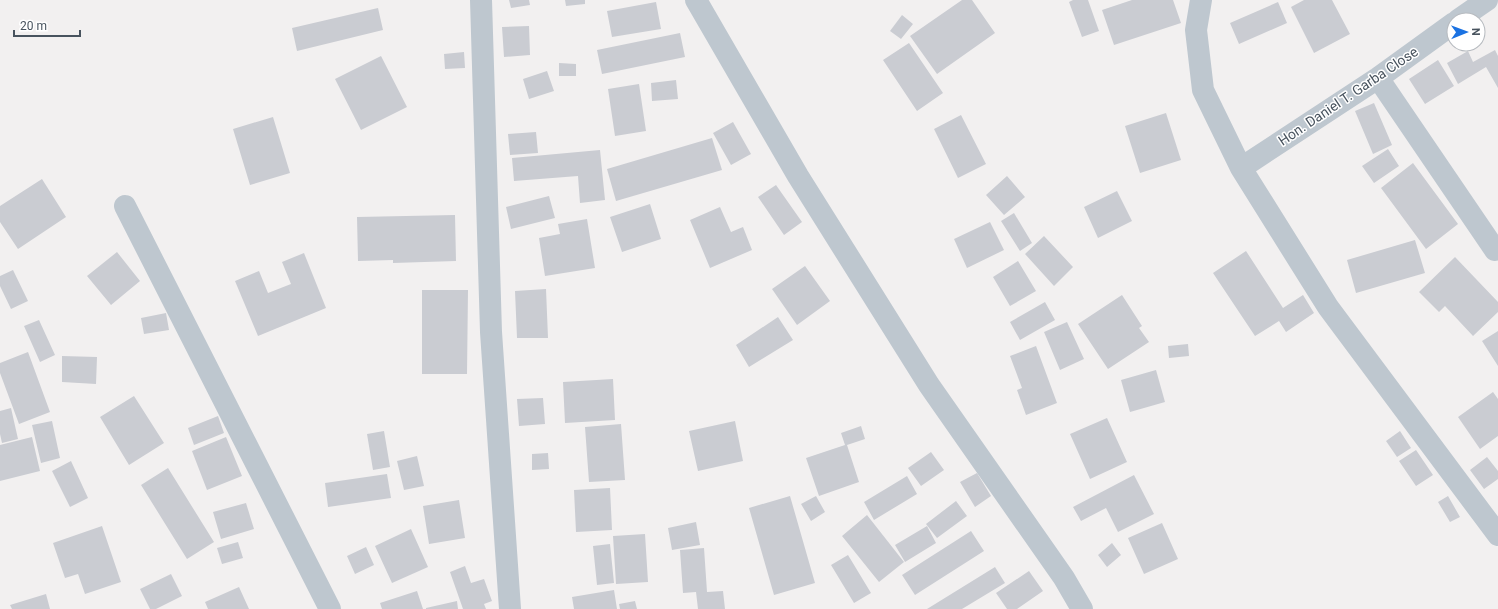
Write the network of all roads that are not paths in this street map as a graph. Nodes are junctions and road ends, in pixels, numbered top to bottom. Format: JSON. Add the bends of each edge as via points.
{"nodes":[{"id":1,"x":481,"y":0,"type":"edge"},
{"id":2,"x":696,"y":0,"type":"edge"},
{"id":3,"x":1201,"y":0,"type":"edge"},
{"id":4,"x":1487,"y":0,"type":"edge"},
{"id":5,"x":1470,"y":12,"type":"edge"},
{"id":6,"x":1446,"y":29,"type":"edge"},
{"id":7,"x":1378,"y":78,"type":"junction"},
{"id":8,"x":1241,"y":168,"type":"junction"},
{"id":9,"x":125,"y":206,"type":"dead end"},
{"id":10,"x":1498,"y":248,"type":"edge"},
{"id":11,"x":1498,"y":535,"type":"edge"},
{"id":12,"x":330,"y":609,"type":"edge"},
{"id":13,"x":510,"y":609,"type":"edge"},
{"id":14,"x":1082,"y":609,"type":"edge"}],
"edges":[{"from":1,"to":13,"type":"street","via":[[491,332]]},
{"from":2,"to":14,"type":"street","via":[[798,176],[925,378],[1064,578]]},
{"from":3,"to":8,"type":"street","via":[[1196,30],[1203,90]]},
{"from":4,"to":5,"type":"street"},
{"from":6,"to":7,"type":"street","name":"Hon. Daniel T. Garba Close"},
{"from":7,"to":8,"type":"street","name":"Hon. Daniel T. Garba Close"},
{"from":7,"to":10,"type":"street","via":[[1495,250]]},
{"from":8,"to":11,"type":"street","via":[[1328,307]]},
{"from":9,"to":12,"type":"street"}]}
